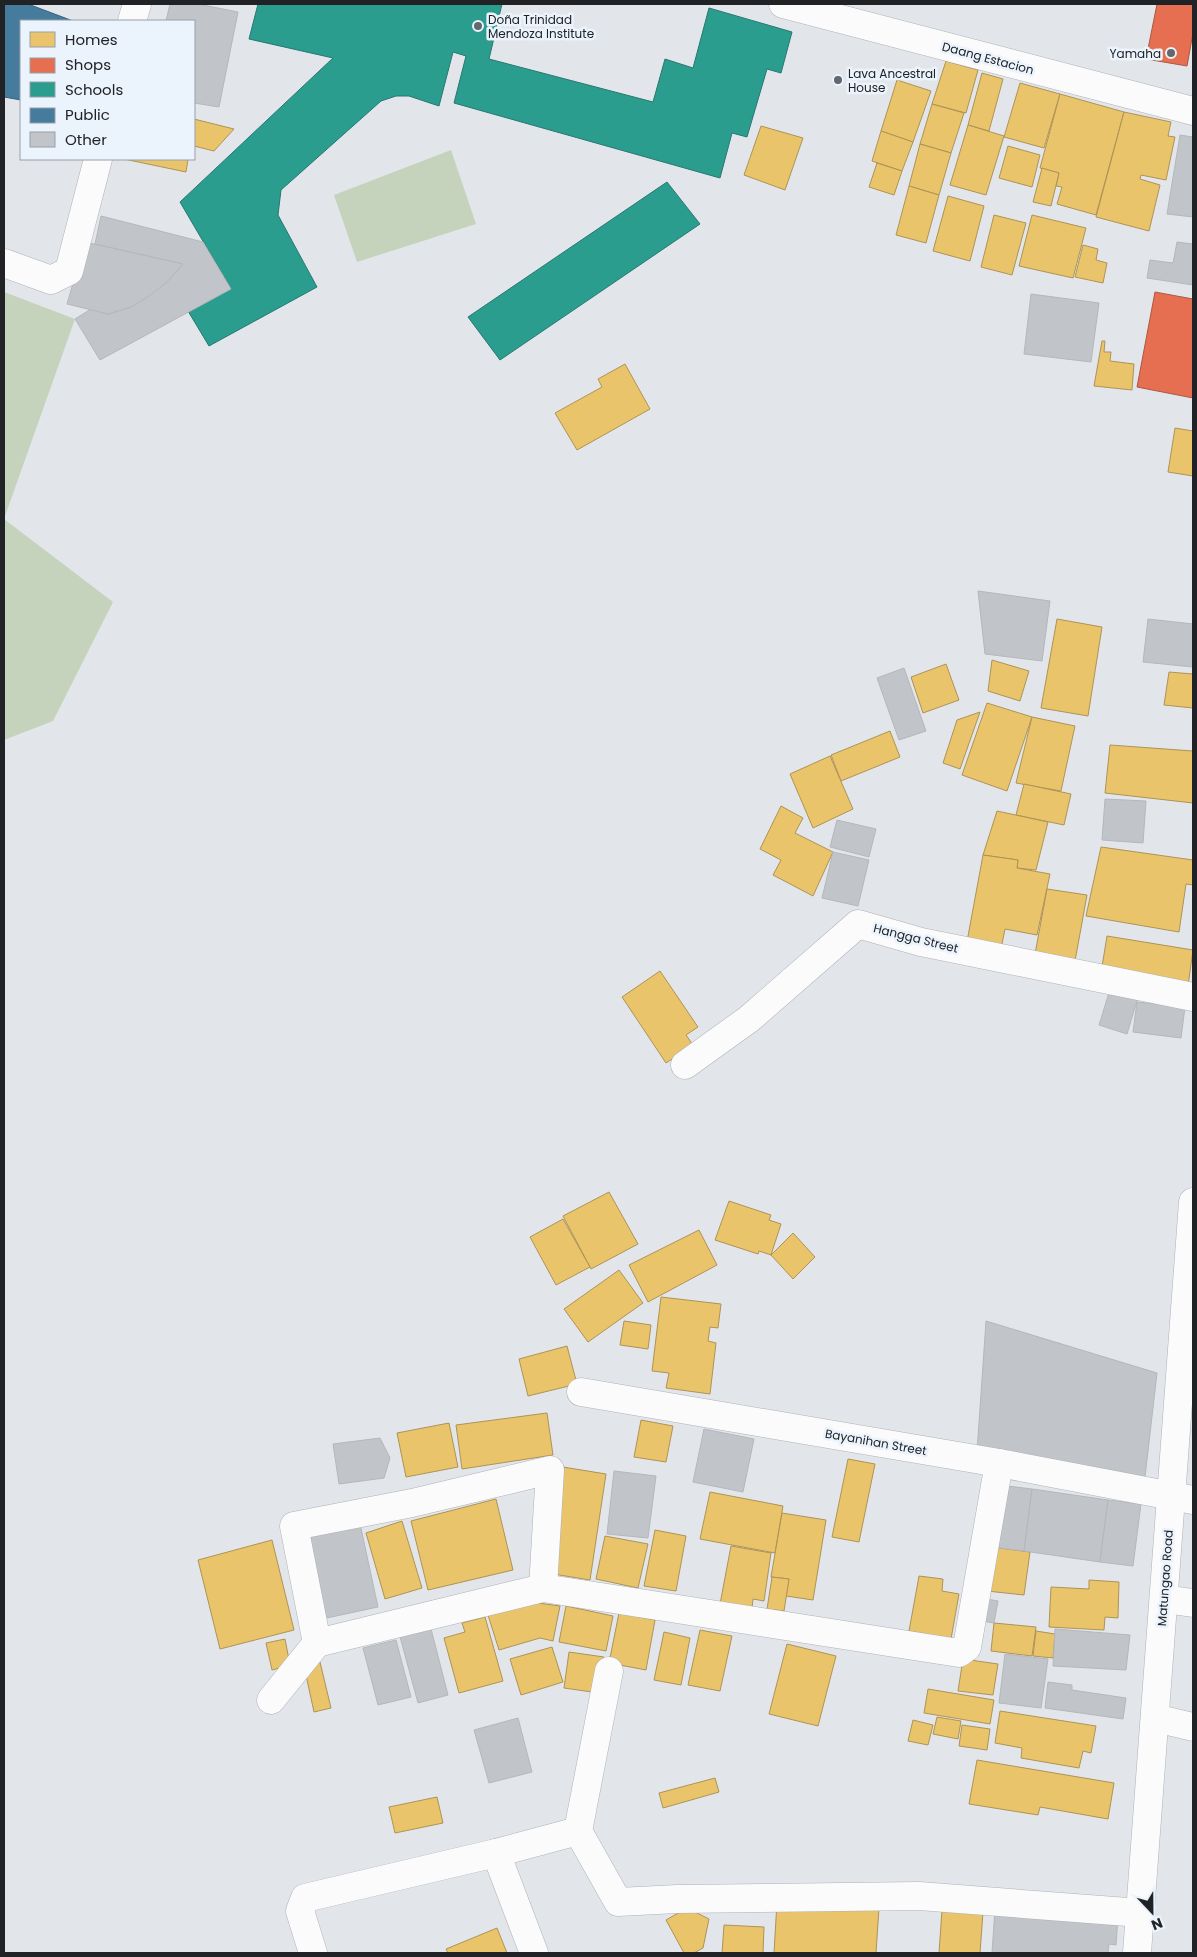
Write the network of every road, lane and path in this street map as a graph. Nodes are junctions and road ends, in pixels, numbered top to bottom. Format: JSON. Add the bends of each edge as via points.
{"nodes":[{"id":1,"x":137,"y":4,"type":"edge"},
{"id":2,"x":783,"y":4,"type":"edge"},
{"id":3,"x":132,"y":20,"type":"edge"},
{"id":4,"x":1193,"y":111,"type":"edge"},
{"id":5,"x":98,"y":160,"type":"edge"},
{"id":6,"x":4,"y":263,"type":"edge"},
{"id":7,"x":1193,"y":997,"type":"edge"},
{"id":8,"x":685,"y":1065,"type":"dead end"},
{"id":9,"x":1193,"y":1202,"type":"edge"},
{"id":10,"x":581,"y":1392,"type":"dead end"},
{"id":11,"x":999,"y":1464,"type":"junction"},
{"id":12,"x":1182,"y":1498,"type":"edge"},
{"id":13,"x":543,"y":1588,"type":"junction"},
{"id":14,"x":1164,"y":1599,"type":"junction"},
{"id":15,"x":1193,"y":1603,"type":"edge"},
{"id":16,"x":317,"y":1643,"type":"junction"},
{"id":17,"x":609,"y":1671,"type":"dead end"},
{"id":18,"x":271,"y":1700,"type":"dead end"},
{"id":19,"x":1155,"y":1718,"type":"junction"},
{"id":20,"x":1193,"y":1727,"type":"edge"},
{"id":21,"x":578,"y":1831,"type":"junction"},
{"id":22,"x":496,"y":1853,"type":"junction"},
{"id":23,"x":1140,"y":1913,"type":"junction"},
{"id":24,"x":313,"y":1953,"type":"edge"},
{"id":25,"x":534,"y":1953,"type":"edge"},
{"id":26,"x":1137,"y":1953,"type":"edge"}],
"edges":[{"from":1,"to":3,"type":"street"},
{"from":2,"to":4,"type":"street","name":"Daang Estacion"},
{"from":5,"to":6,"type":"street","via":[[69,271],[51,280]]},
{"from":7,"to":8,"type":"street","name":"Hangga Street","via":[[921,942],[858,924],[749,1019]]},
{"from":9,"to":12,"type":"street","name":"Matungao Road"},
{"from":10,"to":11,"type":"street","name":"Bayanihan Street"},
{"from":11,"to":12,"type":"street","name":"Bayanihan Street"},
{"from":11,"to":13,"type":"street","via":[[967,1647],[959,1653]]},
{"from":12,"to":14,"type":"street","name":"Matungao Road"},
{"from":13,"to":16,"type":"street"},
{"from":13,"to":16,"type":"street","via":[[550,1470],[412,1503],[294,1526]]},
{"from":14,"to":15,"type":"street"},
{"from":14,"to":19,"type":"street","name":"Matungao Road"},
{"from":16,"to":18,"type":"street"},
{"from":17,"to":21,"type":"street"},
{"from":19,"to":20,"type":"street"},
{"from":19,"to":23,"type":"street","name":"Matungao Road"},
{"from":21,"to":22,"type":"street"},
{"from":21,"to":23,"type":"street","via":[[618,1902],[677,1898],[919,1896]]},
{"from":22,"to":24,"type":"street","via":[[305,1898],[300,1910]]},
{"from":22,"to":25,"type":"street"},
{"from":23,"to":26,"type":"street","name":"Matungao Road"}]}
